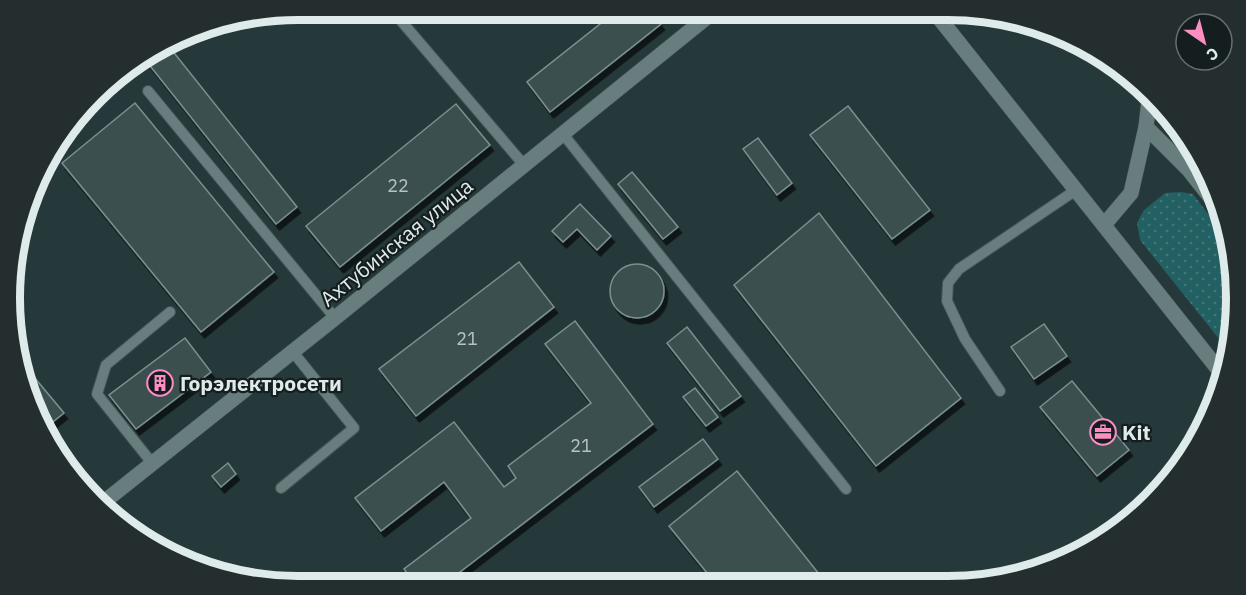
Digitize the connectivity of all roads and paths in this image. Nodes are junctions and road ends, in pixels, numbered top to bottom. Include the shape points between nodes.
1 (400, 19) edge
2 (705, 19) edge
3 (940, 19) edge
4 (148, 91) dead end
5 (1149, 105) edge
6 (1146, 127) junction
7 (563, 134) junction
8 (524, 165) junction
9 (1204, 189) edge
10 (1076, 190) junction
11 (1104, 225) junction
12 (170, 312) dead end
13 (335, 318) junction
14 (293, 352) junction
15 (1217, 368) edge
16 (1000, 391) dead end
17 (152, 463) junction
18 (281, 488) dead end
19 (846, 489) dead end
20 (107, 500) edge

1 - 8 lane
2 - 7 street, Ахтубинская улица
3 - 10 street
4 - 13 lane
5 - 6 street
6 - 9 street
6 - 11 street via 1131,193
7 - 8 street, Ахтубинская улица
7 - 19 lane
8 - 13 street, Ахтубинская улица
10 - 11 street
10 - 16 lane via 959,269 948,282 946,301 965,339
11 - 15 street
12 - 17 lane via 106,365 97,394
13 - 14 street, Ахтубинская улица
14 - 17 street, Ахтубинская улица
14 - 18 lane via 354,428
17 - 20 street, Ахтубинская улица

